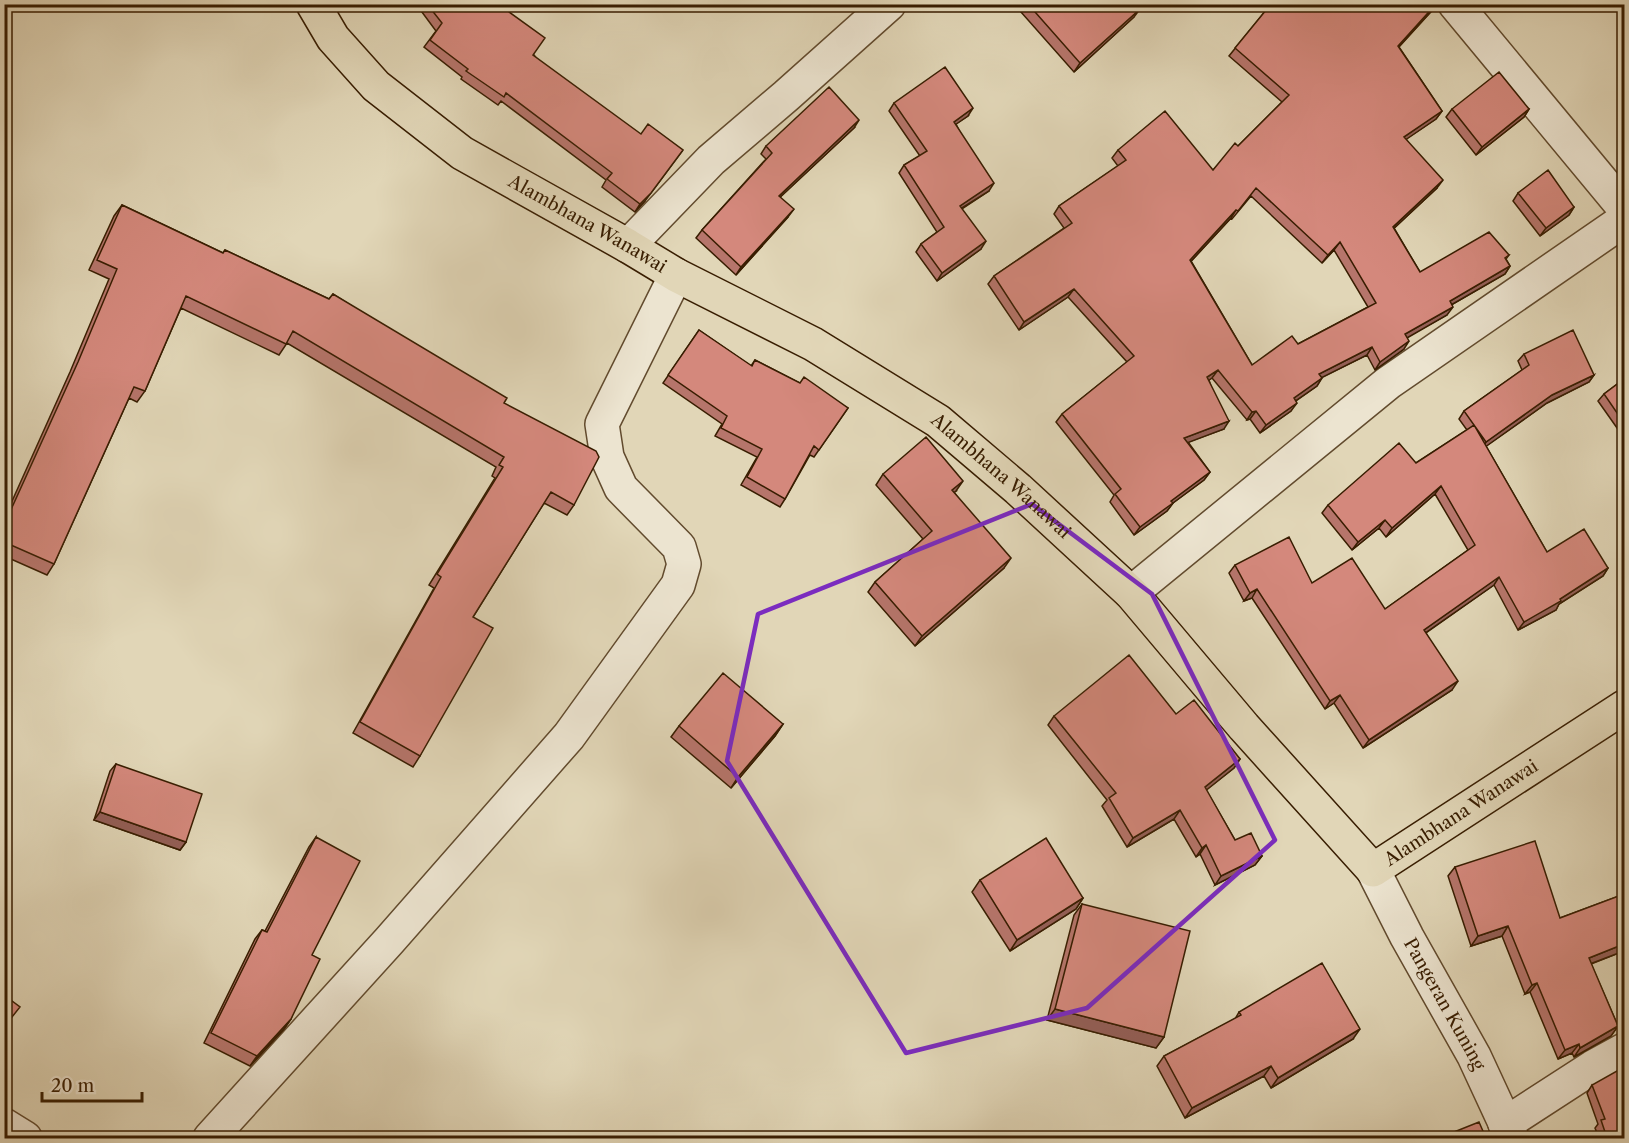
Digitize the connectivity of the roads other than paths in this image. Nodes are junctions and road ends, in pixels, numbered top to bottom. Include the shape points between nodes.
1 (313, 4) edge
2 (889, 4) edge
3 (1455, 4) edge
4 (1624, 208) edge
5 (1624, 220) edge
6 (628, 246) junction
7 (676, 275) junction
8 (1131, 592) junction
9 (1624, 707) edge
10 (1373, 870) junction
11 (1624, 1050) edge
12 (4, 1125) edge
13 (1509, 1131) edge
14 (25, 1138) edge
15 (210, 1138) edge

1 - 6 main road, Alambhana Wanawai via 333,39 376,86 462,153
2 - 6 street via 711,160
3 - 4 street
5 - 8 street via 1388,384
6 - 7 main road, Alambhana Wanawai
7 - 8 main road, Alambhana Wanawai via 813,344 938,421
7 - 15 street via 602,424 607,457 621,488 679,548 684,564 678,585 568,735
8 - 10 main road, Alambhana Wanawai via 1244,727
9 - 10 main road, Alambhana Wanawai
10 - 13 street, Pangeran Kuning via 1474,1056
11 - 13 street via 1593,1067
12 - 14 street

